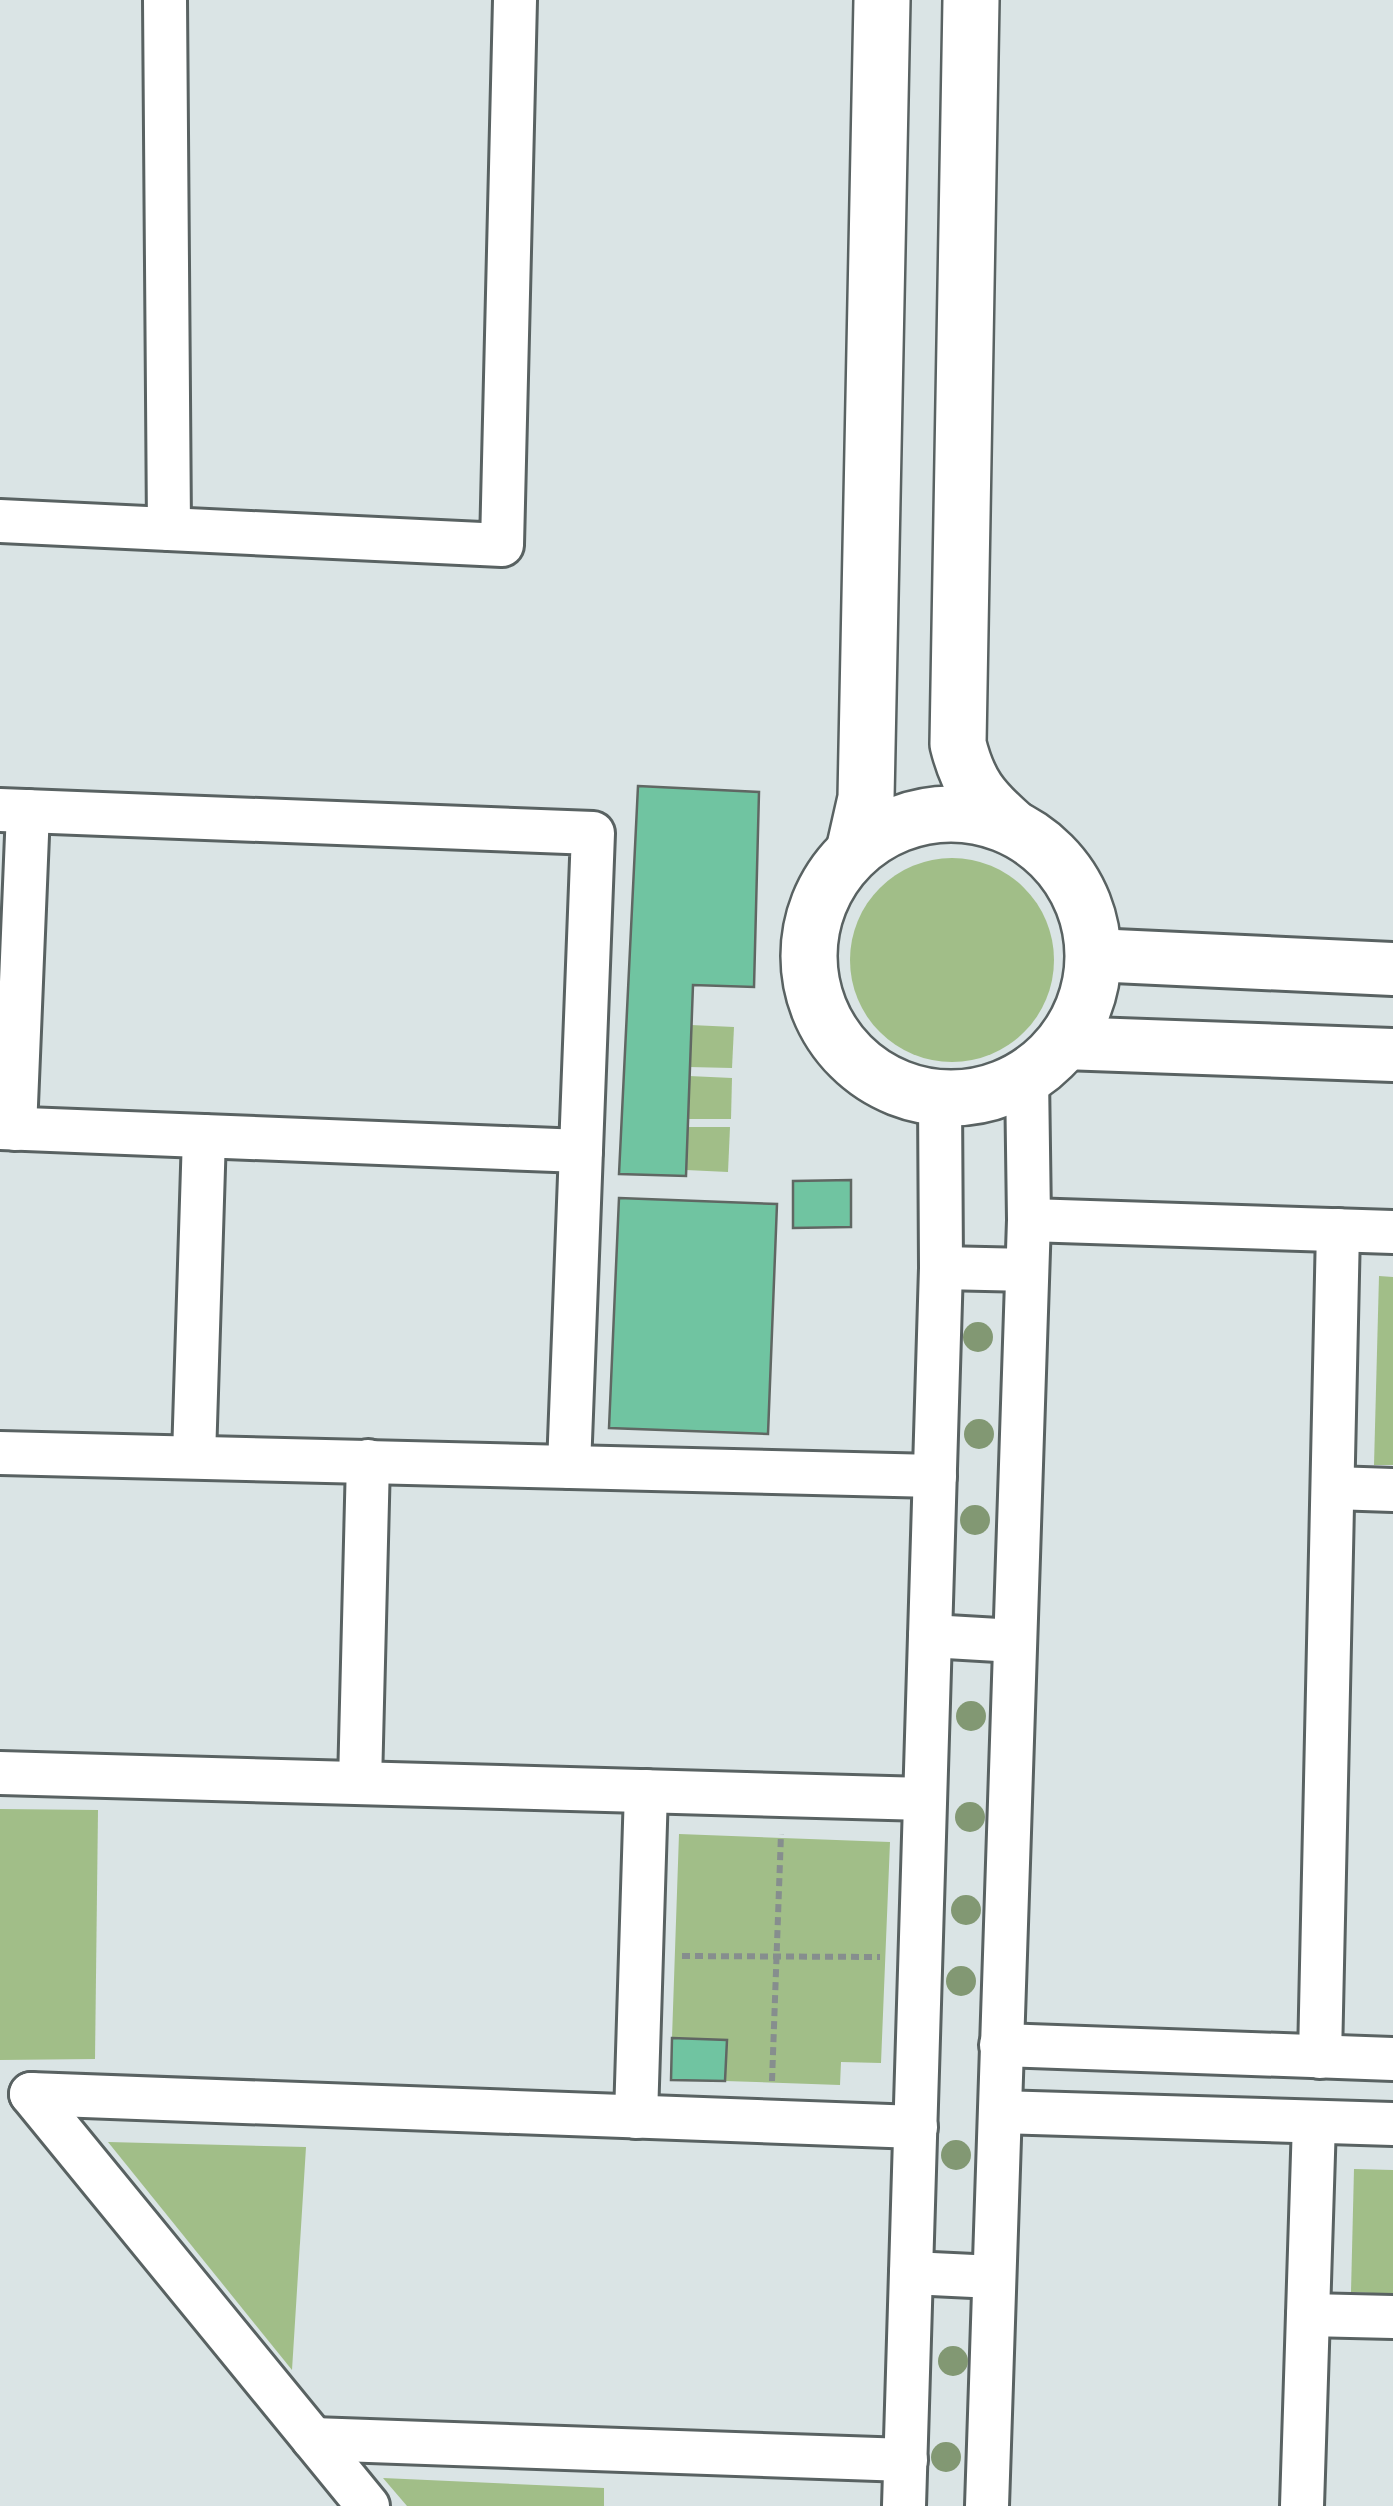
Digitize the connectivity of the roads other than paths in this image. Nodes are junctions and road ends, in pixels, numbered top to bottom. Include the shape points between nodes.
1 (165, 0) edge
2 (516, 0) edge
3 (882, 0) edge
4 (971, 0) edge
5 (0, 521) edge
6 (168, 529) junction
7 (14, 810) edge
8 (1012, 827) junction
9 (854, 851) junction
10 (1094, 955) junction
11 (1393, 970) edge
12 (1393, 1055) edge
13 (1045, 1060) junction
14 (940, 1097) junction
15 (8, 1128) edge
16 (204, 1136) junction
17 (581, 1151) junction
18 (1029, 1220) junction
19 (1338, 1230) junction
20 (1393, 1232) edge
21 (942, 1268) junction
22 (1027, 1270) junction
23 (0, 1452) edge
24 (194, 1458) junction
25 (368, 1461) junction
26 (570, 1467) junction
27 (935, 1476) junction
28 (1333, 1488) junction
29 (1393, 1490) edge
30 (930, 1636) junction
31 (1015, 1641) junction
32 (0, 1773) edge
33 (360, 1783) junction
34 (646, 1791) junction
35 (926, 1799) junction
36 (1002, 2046) junction
37 (1320, 2056) junction
38 (1393, 2059) edge
39 (1000, 2112) junction
40 (636, 2117) junction
41 (1314, 2122) junction
42 (1393, 2124) edge
43 (916, 2127) junction
44 (911, 2273) junction
45 (994, 2277) junction
46 (1308, 2314) junction
47 (1393, 2318) edge
48 (312, 2439) junction
49 (906, 2460) junction
50 (368, 2506) edge
51 (904, 2506) edge
52 (986, 2506) edge
53 (1302, 2506) edge

1 - 6 street
2 - 6 street via 502,544
3 - 9 main road via 866,798
4 - 8 main road via 958,744 966,776
5 - 6 street
7 - 15 street
7 - 17 street via 594,833
8 - 9 main road via 973,815 933,815 878,833
8 - 10 main road via 1045,848 1072,879 1088,916
9 - 14 main road via 824,890 809,937 818,1010 864,1068 907,1092
10 - 11 street
10 - 13 main road via 1080,1016
12 - 13 street
13 - 14 main road via 981,1095
13 - 18 street
14 - 21 street
15 - 16 street
16 - 17 street
16 - 24 street
17 - 26 street
18 - 19 street
18 - 22 street
19 - 20 street
19 - 28 street
21 - 22 street
21 - 27 street
22 - 31 street
23 - 24 street
24 - 25 street
25 - 26 street
25 - 33 street
26 - 27 street
27 - 30 street
28 - 29 street
28 - 37 street
30 - 31 street
30 - 35 street
31 - 36 street
32 - 33 street
33 - 34 street
34 - 35 street
34 - 40 street
35 - 43 street
36 - 37 street
36 - 39 street
37 - 38 street
39 - 41 street
39 - 45 street
40 - 43 street
40 - 48 street via 31,2094
41 - 42 street
41 - 46 street
43 - 44 street
44 - 45 street
44 - 49 street
45 - 52 street
46 - 47 street
46 - 53 street
48 - 49 street
48 - 50 street
49 - 51 street

